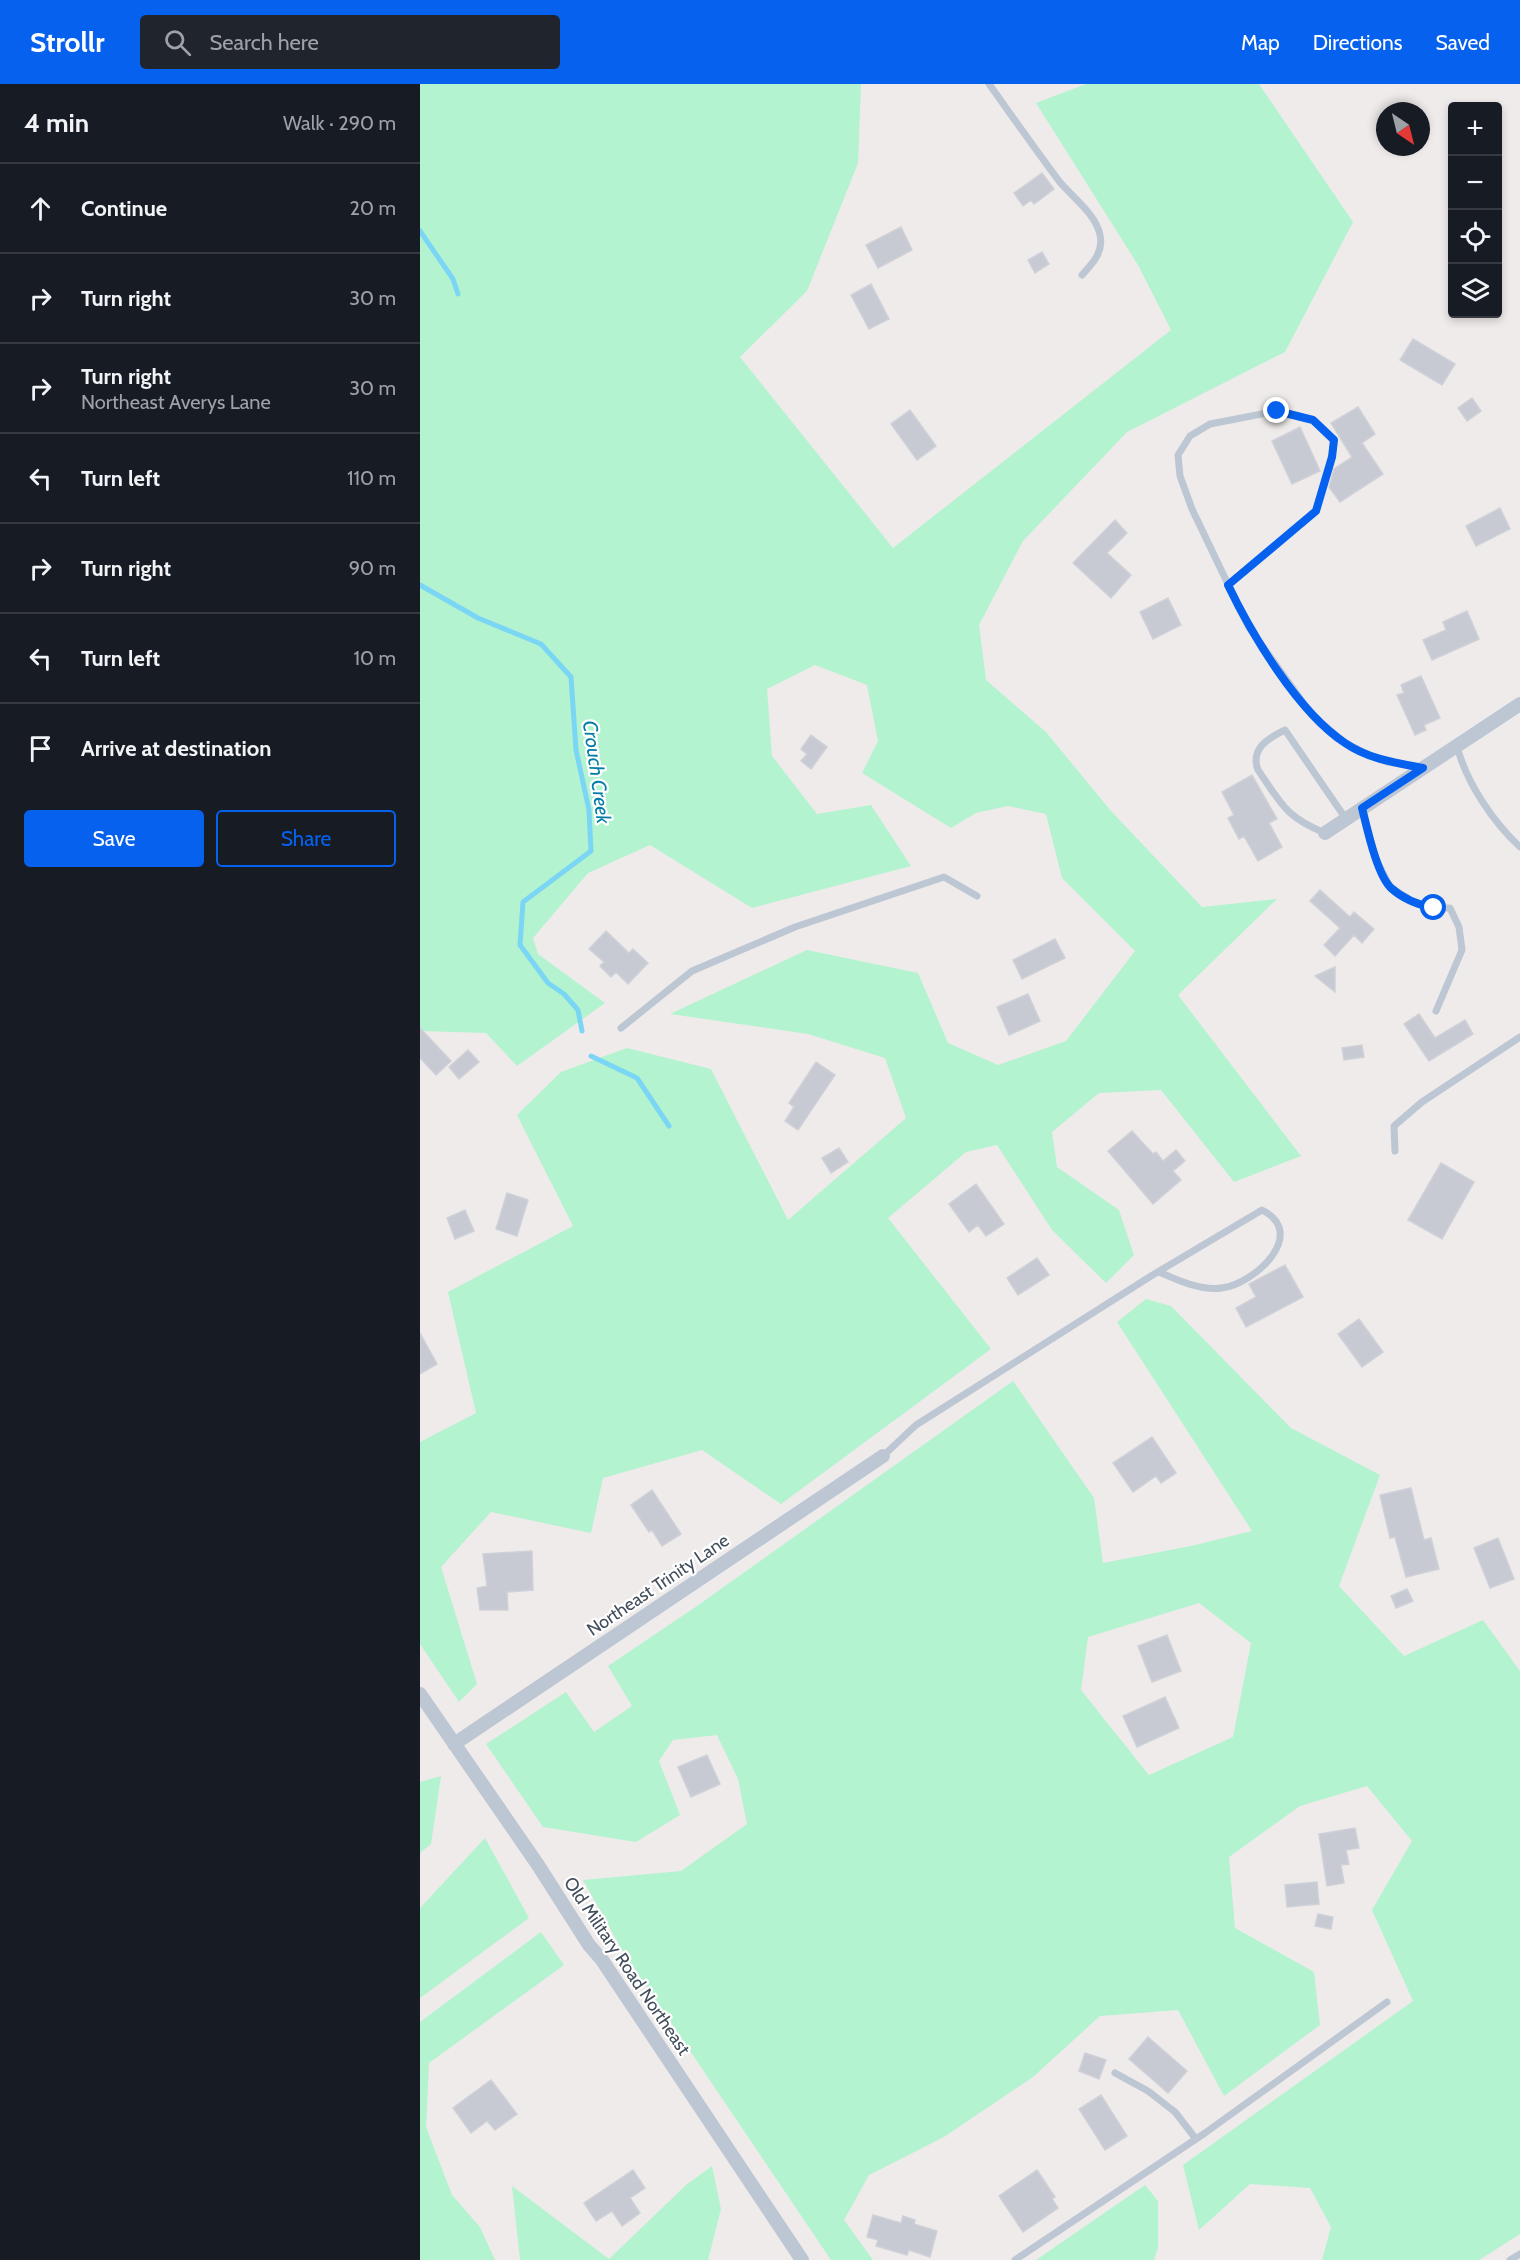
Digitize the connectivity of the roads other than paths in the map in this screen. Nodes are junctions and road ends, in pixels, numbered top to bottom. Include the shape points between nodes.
1 (989, 84) edge
2 (1082, 275) dead end
3 (1228, 585) junction
4 (1520, 704) edge
5 (1457, 746) junction
6 (1423, 768) junction
7 (1362, 808) junction
8 (1346, 819) junction
9 (1325, 833) joint
10 (1520, 847) edge
11 (977, 896) dead end
12 (1436, 1011) dead end
13 (621, 1028) dead end
14 (1520, 1037) edge
15 (1395, 1152) dead end
16 (1159, 1272) junction
17 (883, 1456) joint
18 (420, 1694) edge
19 (454, 1744) junction
20 (1387, 2002) dead end
21 (1115, 2073) dead end
22 (1196, 2139) junction
23 (1520, 2254) edge
24 (802, 2260) edge
25 (1014, 2260) edge
26 (1510, 2260) edge

1 - 2 lane via 1100,232 1096,260
3 - 3 lane via 1316,511 1334,440 1313,420 1277,411 1210,424 1190,436 1178,454 1180,476
3 - 6 lane via 1248,626 1312,715 1345,743 1365,753
4 - 5 street
5 - 6 street
5 - 10 lane via 1462,766 1482,801
6 - 7 street
7 - 8 street
7 - 12 lane via 1375,857 1390,887 1417,904 1450,908 1459,927 1462,950
8 - 9 street
8 - 9 lane via 1285,730 1269,738 1256,755 1258,770 1287,812
11 - 13 lane via 944,877 795,927 692,971
14 - 15 lane via 1422,1102 1394,1126
16 - 16 lane via 1209,1288 1234,1286 1265,1266 1274,1254 1279,1241 1276,1222 1262,1210
16 - 17 lane via 916,1425
17 - 19 street, Northeast Trinity Lane
18 - 19 street, Old Military Road Northeast
19 - 24 street, Old Military Road Northeast
20 - 22 lane
21 - 22 lane via 1175,2112
22 - 25 lane
23 - 26 lane

